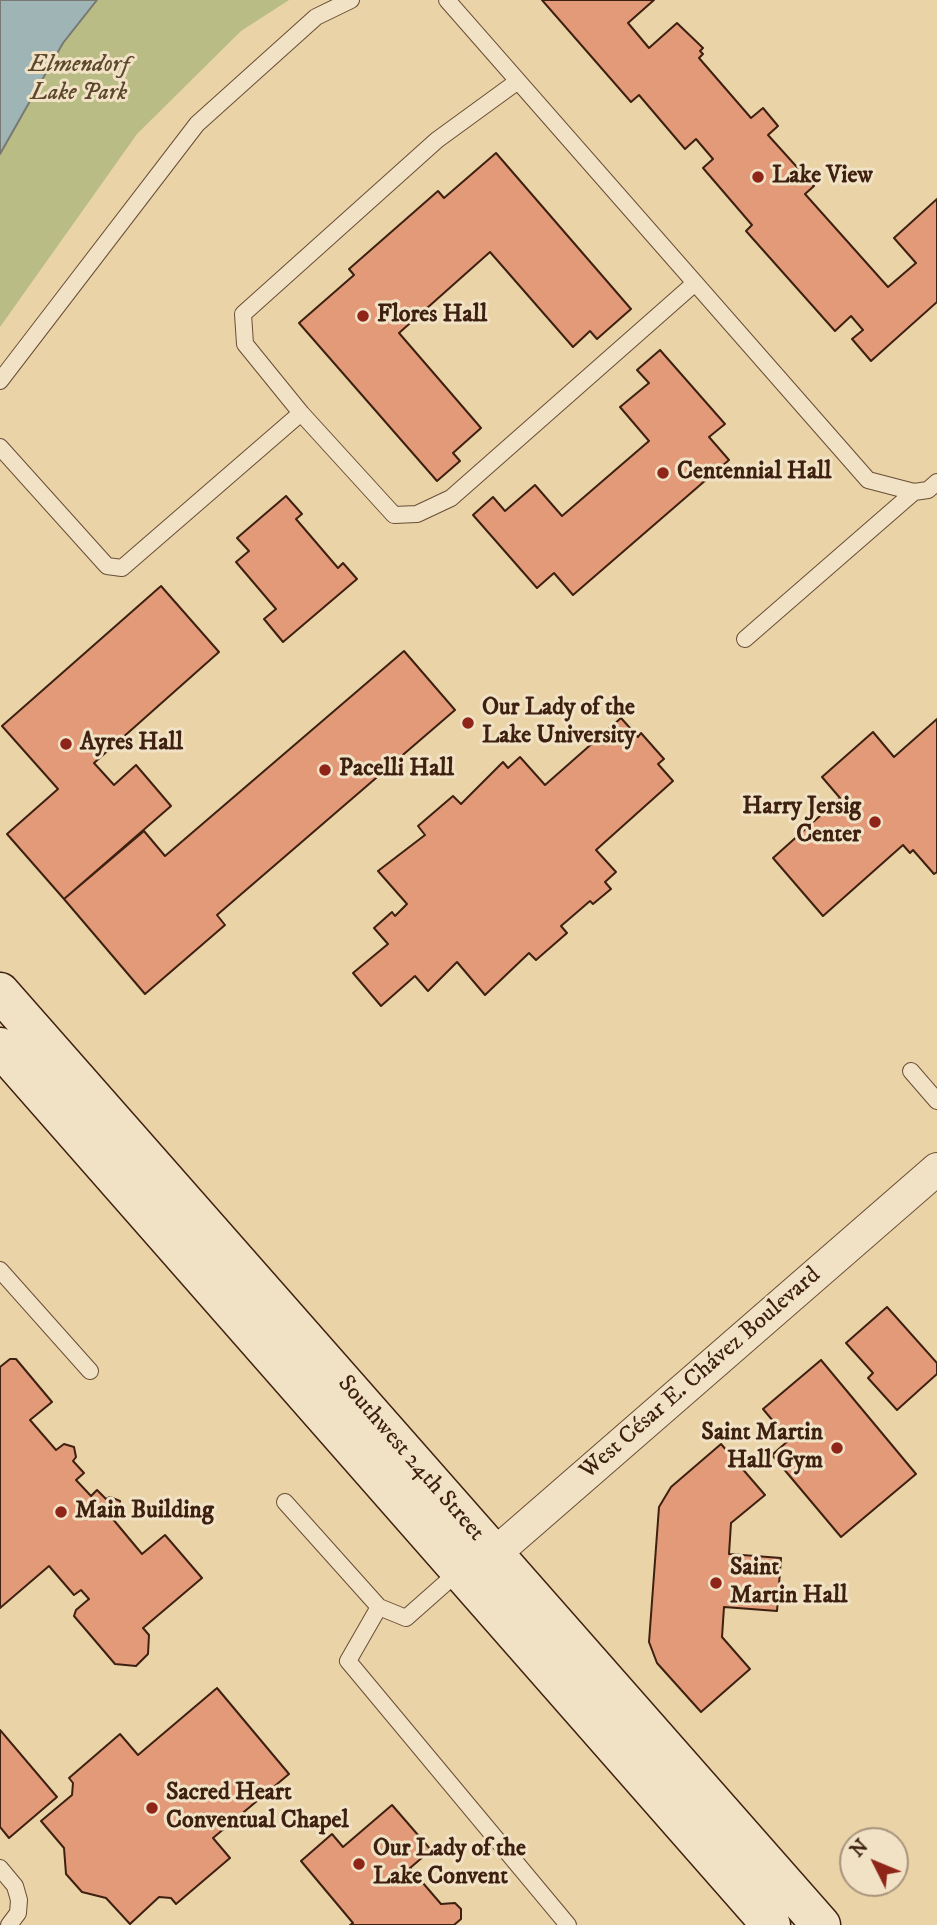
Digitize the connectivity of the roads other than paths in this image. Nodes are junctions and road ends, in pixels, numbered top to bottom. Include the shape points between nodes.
1 (351, 0) edge
2 (447, 0) edge
3 (518, 81) junction
4 (695, 283) junction
5 (0, 381) edge
6 (301, 413) junction
7 (0, 447) edge
8 (937, 482) edge
9 (914, 492) junction
10 (745, 639) dead end
11 (0, 992) edge
12 (0, 1047) edge
13 (911, 1071) dead end
14 (937, 1101) edge
15 (937, 1169) edge
16 (0, 1270) edge
17 (90, 1371) dead end
18 (285, 1502) dead end
19 (494, 1554) junction
20 (462, 1576) junction
21 (379, 1607) junction
22 (0, 1868) edge
23 (9, 1925) edge
24 (568, 1925) edge
25 (771, 1925) edge
26 (821, 1925) edge

1 - 5 lane via 316,17 197,124
2 - 3 lane
3 - 4 lane
3 - 6 lane via 437,140 243,314 245,344
4 - 6 lane via 451,498 417,514 394,515
4 - 9 lane via 868,480
6 - 7 lane via 122,568 107,566
8 - 9 lane via 928,490
9 - 10 lane
11 - 19 main road, Southwest 24th Street
12 - 20 main road, Southwest 24th Street
13 - 14 lane
15 - 19 street, West César E. Chávez Boulevard
16 - 17 lane
18 - 21 lane
19 - 20 street, West César E. Chávez Boulevard
19 - 26 main road, Southwest 24th Street
20 - 21 lane via 406,1618
20 - 25 main road, Southwest 24th Street
21 - 24 lane via 348,1661
22 - 23 lane via 15,1886 19,1900 18,1913

